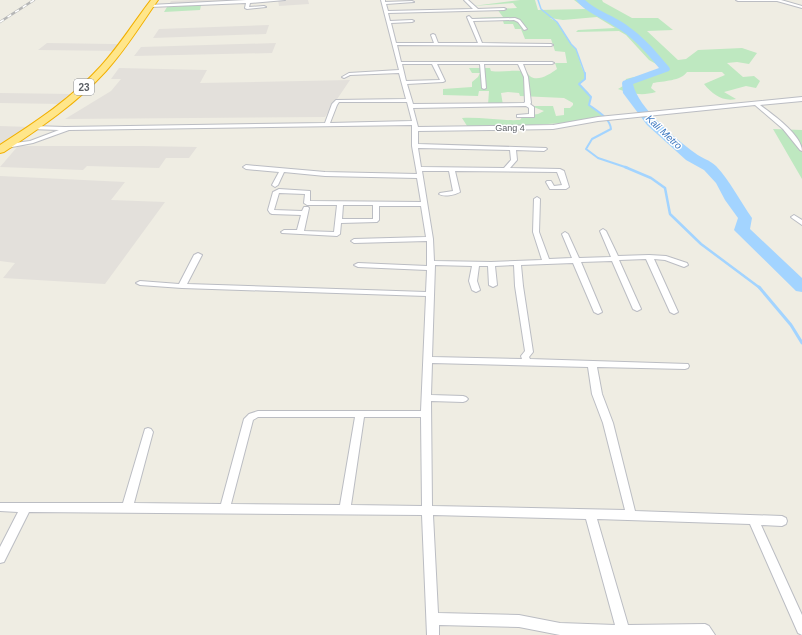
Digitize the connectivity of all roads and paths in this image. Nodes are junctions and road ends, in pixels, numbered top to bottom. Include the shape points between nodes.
1 (283, 0) edge
2 (466, 0) edge
3 (738, 0) edge
4 (777, 0) edge
5 (248, 1) edge
6 (384, 2) edge
7 (412, 2) dead end
8 (152, 3) edge
9 (264, 7) dead end
10 (802, 7) edge
11 (465, 9) junction
12 (476, 9) junction
13 (504, 9) dead end
14 (386, 12) junction
15 (471, 20) junction
16 (412, 21) dead end
17 (389, 22) junction
18 (525, 29) dead end
19 (433, 35) dead end
20 (394, 44) junction
21 (436, 44) junction
22 (480, 44) junction
23 (551, 46) dead end
24 (399, 63) junction
25 (434, 63) junction
26 (482, 63) junction
27 (520, 63) junction
28 (552, 63) dead end
29 (402, 71) junction
30 (344, 77) dead end
31 (405, 83) junction
32 (484, 88) dead end
33 (802, 99) edge
34 (410, 103) junction
35 (755, 103) junction
36 (528, 104) junction
37 (519, 116) dead end
38 (328, 124) junction
39 (415, 126) junction
40 (32, 128) junction
41 (68, 128) junction
42 (415, 146) junction
43 (3, 148) edge
44 (513, 148) junction
45 (544, 149) dead end
46 (802, 149) edge
47 (246, 167) dead end
48 (451, 169) junction
49 (506, 169) junction
50 (282, 171) junction
51 (420, 172) junction
52 (549, 182) dead end
53 (275, 185) dead end
54 (442, 194) dead end
55 (537, 199) dead end
56 (307, 203) junction
57 (340, 204) junction
58 (376, 204) junction
59 (425, 204) junction
60 (304, 213) junction
61 (794, 217) dead end
62 (339, 220) junction
63 (802, 223) edge
64 (603, 230) dead end
65 (284, 232) dead end
66 (300, 233) junction
67 (565, 234) dead end
68 (430, 239) junction
69 (354, 241) dead end
70 (198, 254) dead end
71 (649, 257) junction
72 (614, 258) junction
73 (577, 261) junction
74 (546, 262) junction
75 (517, 263) junction
76 (476, 264) junction
77 (491, 264) junction
78 (358, 265) dead end
79 (684, 265) dead end
80 (431, 266) junction
81 (140, 283) dead end
82 (493, 284) dead end
83 (182, 286) junction
84 (476, 290) dead end
85 (430, 294) junction
86 (637, 309) dead end
87 (598, 312) dead end
88 (674, 312) dead end
89 (427, 360) junction
90 (527, 362) junction
91 (592, 364) junction
92 (685, 366) dead end
93 (426, 398) junction
94 (463, 399) dead end
95 (360, 414) junction
96 (426, 414) junction
97 (148, 432) dead end
98 (0, 508) edge
99 (25, 508) junction
100 (127, 508) junction
101 (225, 508) junction
102 (345, 509) junction
103 (427, 510) junction
104 (590, 514) junction
105 (631, 515) junction
106 (753, 520) junction
107 (782, 520) dead end
108 (0, 558) edge
109 (432, 619) junction
110 (802, 629) edge
111 (623, 631) junction
112 (645, 633) edge
113 (433, 635) edge
114 (708, 635) edge

1 - 5 street
2 - 12 street
3 - 4 street
4 - 10 street
5 - 8 street
5 - 9 street via 247,8
6 - 7 street
6 - 14 street
8 - 40 highway, 23 via 112,59 98,74
11 - 12 street
11 - 14 street
11 - 15 street
12 - 13 street
14 - 17 street
15 - 18 street via 517,20
15 - 22 street
16 - 17 street
17 - 20 street
19 - 21 street
20 - 21 street
20 - 24 street
21 - 22 street
22 - 23 street
24 - 25 street
24 - 29 street
25 - 26 street
25 - 31 street via 442,81
26 - 27 street
26 - 32 street
27 - 28 street
27 - 36 street via 526,78
29 - 30 street via 349,74
29 - 31 street
31 - 34 street
33 - 35 street, Gang 4
34 - 36 street via 515,106
34 - 38 street via 338,101
34 - 39 street
35 - 39 street, Gang 4 via 603,118 553,127
35 - 46 street via 785,128
36 - 37 street via 531,106 532,116
38 - 39 street, Gang 4
38 - 41 street, Gang 4
39 - 42 street
40 - 41 street, Gang 4
40 - 43 highway, 23
41 - 43 street via 31,142
42 - 44 street
42 - 51 street
44 - 45 street
44 - 49 street via 514,160
47 - 50 street
48 - 49 street
48 - 51 street
48 - 54 street via 457,192
49 - 52 street via 560,171 566,187 552,188
50 - 51 street via 354,175
50 - 53 street
51 - 59 street
55 - 74 street via 536,232
56 - 57 street
56 - 60 street
56 - 60 street via 308,192 280,191 276,192 271,210 275,213
57 - 58 street
57 - 62 street
58 - 59 street
58 - 62 street via 374,221
59 - 68 street
60 - 66 street
61 - 63 street
62 - 66 street via 336,234
64 - 72 street
65 - 66 street
67 - 73 street
68 - 69 street
68 - 80 street
70 - 83 street
71 - 72 street
71 - 79 street via 666,258
71 - 88 street
72 - 73 street
72 - 86 street
73 - 74 street
73 - 87 street
74 - 75 street
75 - 77 street
75 - 90 street via 529,352 525,356
76 - 77 street
76 - 80 street
76 - 84 street
77 - 82 street
78 - 80 street
80 - 85 street
81 - 83 street
83 - 85 street
85 - 89 street
89 - 90 street
89 - 93 street
90 - 91 street
91 - 92 street
91 - 105 street via 597,394 608,423
93 - 94 street
93 - 96 street
95 - 96 street
95 - 101 street via 252,416 249,419
95 - 102 street
96 - 103 street
97 - 100 street
98 - 99 street
99 - 100 street
99 - 108 street
100 - 101 street
101 - 102 street
102 - 103 street
103 - 104 street
103 - 109 street
104 - 105 street
104 - 111 street
105 - 106 street
106 - 107 street
106 - 110 street
109 - 111 street via 519,621 560,629
109 - 113 street
111 - 112 street
112 - 114 street via 705,630

